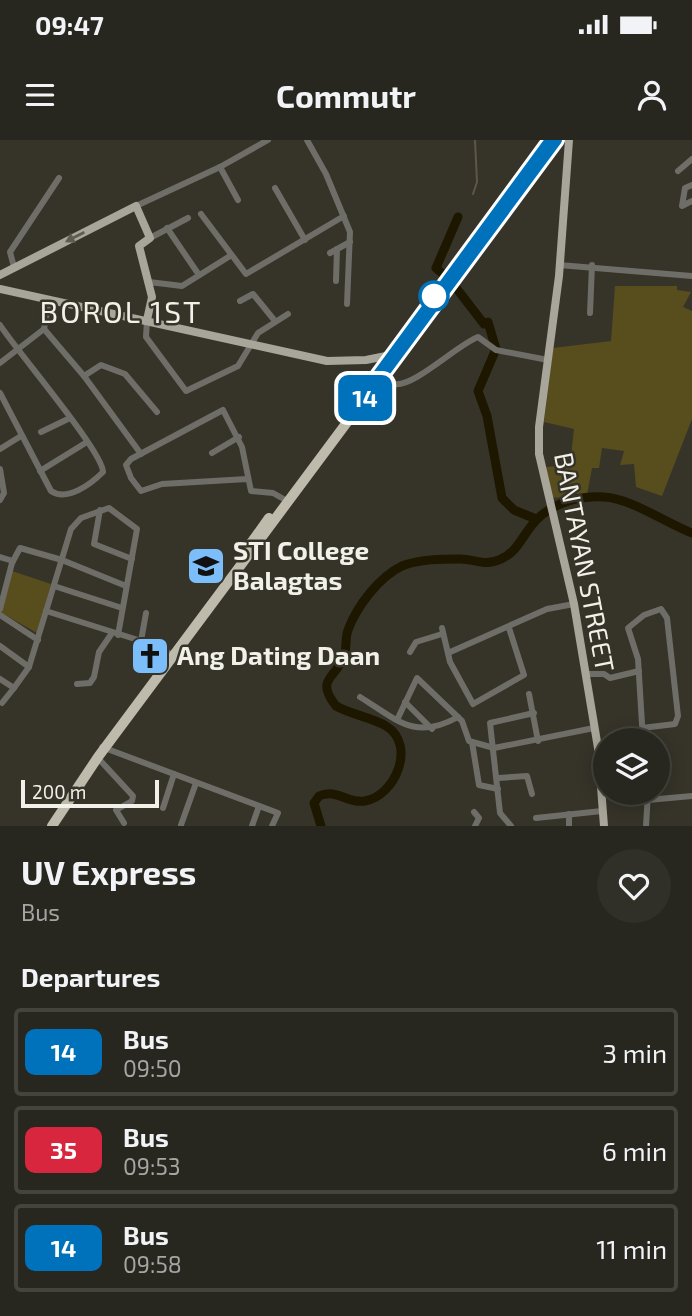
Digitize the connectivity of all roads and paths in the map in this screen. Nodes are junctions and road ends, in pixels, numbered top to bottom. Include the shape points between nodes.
1 (268, 140) edge
2 (307, 140) edge
3 (554, 140) edge
4 (569, 142) edge
5 (692, 159) edge
6 (220, 167) junction
7 (678, 171) dead end
8 (59, 178) dead end
9 (692, 185) edge
10 (275, 188) dead end
11 (238, 200) dead end
12 (692, 201) edge
13 (136, 206) junction
14 (201, 214) dead end
15 (344, 216) junction
16 (188, 218) dead end
17 (167, 228) junction
18 (150, 238) junction
19 (305, 240) junction
20 (350, 242) junction
21 (337, 249) junction
22 (330, 253) dead end
23 (230, 256) junction
24 (559, 265) junction
25 (592, 265) junction
26 (14, 267) junction
27 (0, 275) edge
28 (200, 275) junction
29 (692, 276) edge
30 (336, 281) dead end
31 (149, 282) junction
32 (0, 289) edge
33 (49, 301) junction
34 (240, 301) dead end
35 (347, 304) dead end
36 (590, 313) dead end
37 (288, 314) dead end
38 (147, 320) junction
39 (275, 321) junction
40 (0, 325) edge
41 (44, 329) junction
42 (249, 343) junction
43 (17, 351) junction
44 (394, 354) junction
45 (548, 360) junction
46 (0, 363) edge
47 (379, 375) junction
48 (84, 376) junction
49 (0, 393) edge
50 (157, 412) dead end
51 (70, 418) junction
52 (41, 432) dead end
53 (21, 436) junction
54 (239, 437) junction
55 (87, 442) junction
56 (0, 449) edge
57 (212, 453) dead end
58 (141, 454) junction
59 (0, 469) edge
60 (40, 471) junction
61 (247, 479) junction
62 (0, 500) edge
63 (286, 500) junction
64 (100, 510) junction
65 (0, 557) edge
66 (132, 559) junction
67 (62, 560) junction
68 (13, 561) junction
69 (3, 581) edge
70 (54, 586) junction
71 (126, 586) junction
72 (574, 604) junction
73 (122, 608) junction
74 (0, 609) edge
75 (46, 611) junction
76 (146, 613) dead end
77 (0, 614) edge
78 (509, 628) junction
79 (115, 634) junction
80 (38, 640) junction
81 (141, 641) junction
82 (0, 646) edge
83 (410, 652) dead end
84 (449, 653) junction
85 (172, 654) junction
86 (29, 667) junction
87 (639, 671) junction
88 (586, 674) junction
89 (1, 682) edge
90 (77, 684) dead end
91 (14, 688) junction
92 (529, 694) dead end
93 (360, 697) dead end
94 (405, 702) junction
95 (2, 703) dead end
96 (534, 713) junction
97 (458, 717) junction
98 (397, 720) junction
99 (593, 728) edge
100 (594, 728) edge
101 (642, 728) joint
102 (432, 729) junction
103 (538, 741) junction
104 (472, 742) junction
105 (494, 748) junction
106 (100, 751) junction
107 (174, 774) junction
108 (498, 778) junction
109 (196, 783) junction
110 (498, 789) junction
111 (532, 794) dead end
112 (670, 796) edge
113 (692, 796) edge
114 (603, 805) edge
115 (647, 805) edge
116 (259, 806) junction
117 (163, 808) dead end
118 (603, 811) junction
119 (474, 812) dead end
120 (569, 814) junction
121 (554, 816) junction
122 (536, 818) dead end
123 (124, 823) dead end
124 (181, 825) edge
125 (45, 826) edge
126 (52, 826) edge
127 (252, 826) edge
128 (272, 826) edge
129 (475, 826) edge
130 (511, 826) edge
131 (554, 826) edge
132 (569, 826) edge
133 (604, 826) edge
134 (646, 826) edge

1 - 6 street
2 - 15 street
3 - 4 highway
3 - 44 highway
4 - 24 main road, BANTAYAN STREET
5 - 7 street
6 - 11 street
6 - 13 street
8 - 26 street via 10,253
9 - 12 street via 685,188 682,206
10 - 19 street
13 - 18 main road
13 -> 26 main road
14 - 23 street
15 - 19 street
15 - 20 street
16 - 17 street
17 - 18 street
17 - 28 street
18 - 31 main road via 139,246
19 - 23 street via 248,274
20 - 21 street
20 - 35 street
21 - 22 street
21 - 30 street
23 - 28 street
24 - 25 street
24 - 45 main road, BANTAYAN STREET
25 - 29 street
25 - 36 street
26 - 27 main road
28 - 31 street via 178,287
31 - 38 main road via 152,304
32 - 33 main road
33 - 38 main road
33 - 41 street
34 - 39 street via 253,294
37 - 39 street
38 - 42 main road
38 - 42 street via 144,335 186,391 238,366
39 - 42 street
40 - 43 street
41 - 43 street
41 - 48 street
42 - 44 main road via 327,361
43 - 46 street
43 - 51 street
44 - 47 highway
45 - 47 street via 493,349 478,337 400,384
45 - 72 main road, BANTAYAN STREET via 539,454
47 - 63 highway
48 - 50 street via 101,365 120,371
48 - 58 street
49 - 53 street
51 - 52 street
51 - 55 street
53 - 56 street
53 - 60 street
54 - 57 street
54 - 58 street via 226,411 219,410
54 - 61 street
55 - 60 street
55 - 60 street via 104,468 82,488 55,495
58 - 61 street via 126,466 141,491 162,484
59 - 62 street via 4,493
61 - 63 street via 251,491
63 - 85 highway
64 - 66 street via 111,508 136,527
64 - 66 street via 96,547
64 - 67 street via 75,523
65 - 68 street
66 - 71 street
67 - 68 street via 20,548
67 - 70 street
67 - 71 street
68 - 69 street
69 - 74 street
70 - 73 street
70 - 75 street
71 - 73 street
72 - 78 street via 547,609
72 - 88 main road, BANTAYAN STREET
73 - 79 street
75 - 79 street
75 - 80 street
76 - 81 street
77 - 80 street
78 - 84 street
78 - 84 street via 524,675 476,703 468,698
79 - 81 street
79 - 90 street via 99,652 92,681
80 - 86 street
81 - 85 street
82 - 86 street
83 - 84 street via 416,642 442,631
85 - 106 highway
86 - 91 street
87 - 88 street via 610,678
87 - 101 street
87 - 101 street via 628,628 644,615 663,610 677,721
88 - 100 main road, BANTAYAN STREET
89 - 91 street
91 - 95 street
92 - 96 street
93 - 98 street
94 - 97 street via 417,678
94 - 98 street
94 - 102 street
96 - 103 street
96 - 105 street via 490,723
97 - 102 street
97 - 104 street
98 - 102 street via 412,728
99 - 103 street
103 - 105 street
104 - 105 street
104 - 110 street via 480,785
105 - 108 street
106 - 107 street
106 - 123 street via 133,796 116,810
106 - 125 highway
106 - 126 highway
107 - 109 street
107 - 117 street
108 - 110 street
108 - 111 street via 527,776
109 - 116 street
109 - 124 street
110 - 130 street via 502,818
112 - 113 street
114 - 118 main road, BANTAYAN STREET
115 - 134 street
116 - 127 street
116 - 128 street via 278,813
118 - 120 street
118 - 133 main road, BANTAYAN STREET
119 - 129 street via 479,818
120 - 121 street
120 - 132 street
121 - 122 street
121 - 131 street

